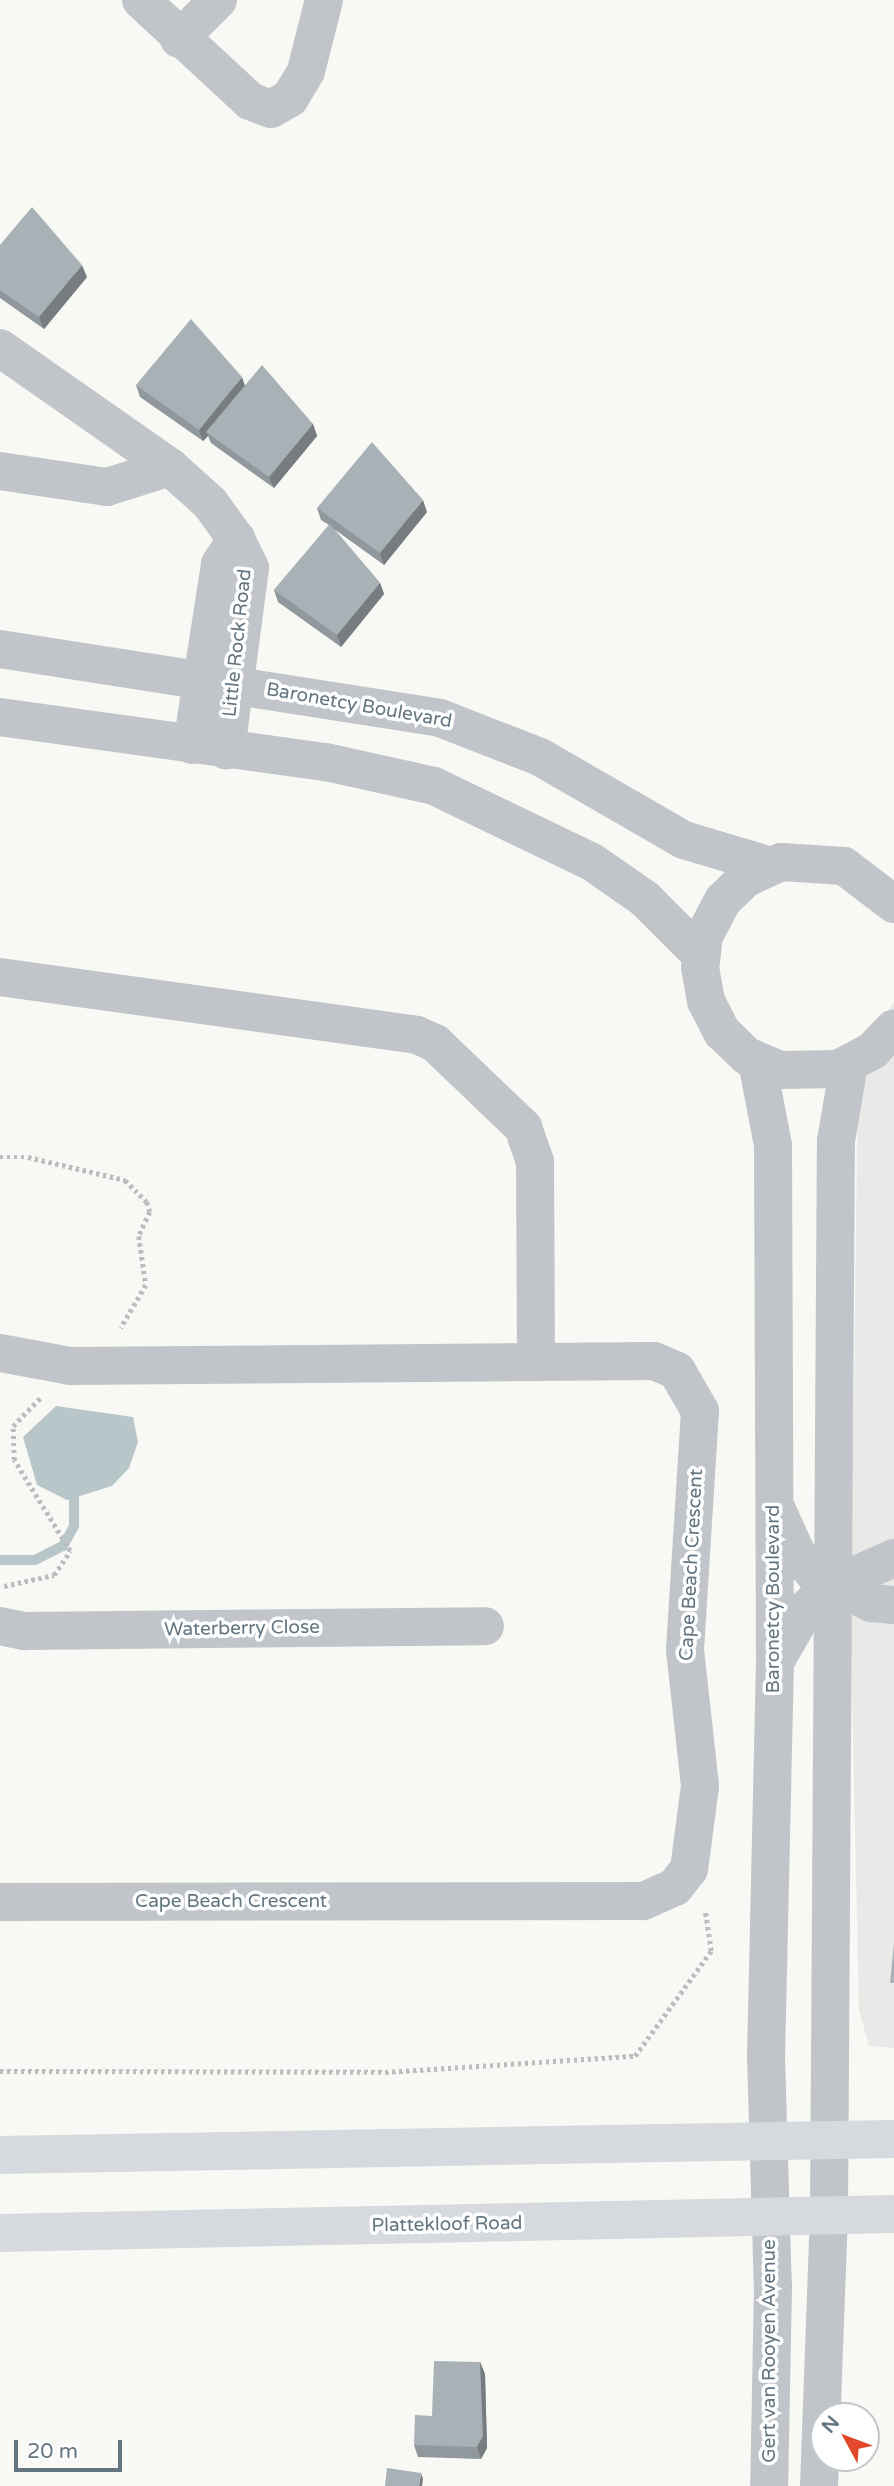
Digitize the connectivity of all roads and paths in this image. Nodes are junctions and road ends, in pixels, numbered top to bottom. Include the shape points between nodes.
1 (141, 0) edge
2 (218, 0) edge
3 (324, 0) edge
4 (179, 38) junction
5 (0, 348) edge
6 (170, 467) junction
7 (0, 471) edge
8 (0, 649) edge
9 (218, 681) junction
10 (0, 717) edge
11 (209, 747) junction
12 (771, 866) junction
13 (887, 889) edge
14 (701, 955) junction
15 (0, 977) edge
16 (894, 1028) edge
17 (757, 1062) junction
18 (849, 1064) junction
19 (0, 1353) edge
20 (536, 1359) junction
21 (774, 1501) junction
22 (835, 1503) junction
23 (894, 1557) edge
24 (831, 1586) junction
25 (883, 1604) edge
26 (0, 1626) edge
27 (485, 1626) dead end
28 (830, 1652) junction
29 (775, 1662) junction
30 (675, 1888) junction
31 (0, 1902) edge
32 (0, 2071) edge
33 (767, 2138) junction
34 (829, 2138) junction
35 (894, 2138) edge
36 (0, 2155) edge
37 (829, 2213) junction
38 (894, 2214) edge
39 (769, 2216) junction
40 (0, 2233) edge
41 (769, 2486) edge
42 (819, 2486) edge

1 - 4 street
2 - 4 street
3 - 4 street via 306,71 289,98 271,109 250,101
5 - 6 street, Little Rock Road
6 - 7 street via 107,486
6 - 9 street, Little Rock Road via 210,503 236,539 220,564
8 - 9 street, Baronetcy Boulevard
9 - 11 street, Little Rock Road
9 - 12 street, Baronetcy Boulevard via 459,724 540,757 684,841
10 - 11 street
11 - 14 street via 409,778 491,808 622,881
12 - 13 street via 823,860
12 - 14 street via 723,900
14 - 17 street via 710,1012 729,1041
15 - 20 street via 417,1035 435,1044 523,1127 536,1161
16 - 18 street
17 - 18 street via 803,1074
17 - 21 street, Baronetcy Boulevard via 774,1145
18 - 22 street via 836,1141
19 - 20 street, Cape Beach Crescent via 70,1366
20 - 30 street, Cape Beach Crescent via 666,1363 677,1371 700,1411 685,1650 700,1786 689,1869
21 - 24 street via 797,1553
21 - 29 street, Baronetcy Boulevard
22 - 23 street via 852,1545
22 - 24 street
23 - 24 street
24 - 25 street
24 - 28 street
24 - 29 street via 805,1610
25 - 28 street via 854,1613
26 - 27 street, Waterberry Close via 24,1631
28 - 34 street
29 - 33 street, Baronetcy Boulevard
30 - 31 street, Cape Beach Crescent via 643,1901
30 - 32 path via 702,1894 711,1951 635,2056 385,2072
33 - 34 main road
33 - 36 main road
33 - 39 street, Baronetcy Boulevard
34 - 35 main road
34 - 37 street
37 - 38 main road, Plattekloof Road
37 - 39 main road, Plattekloof Road
37 - 42 street
39 - 40 main road, Plattekloof Road
39 - 41 street, Gert van Rooyen Avenue

